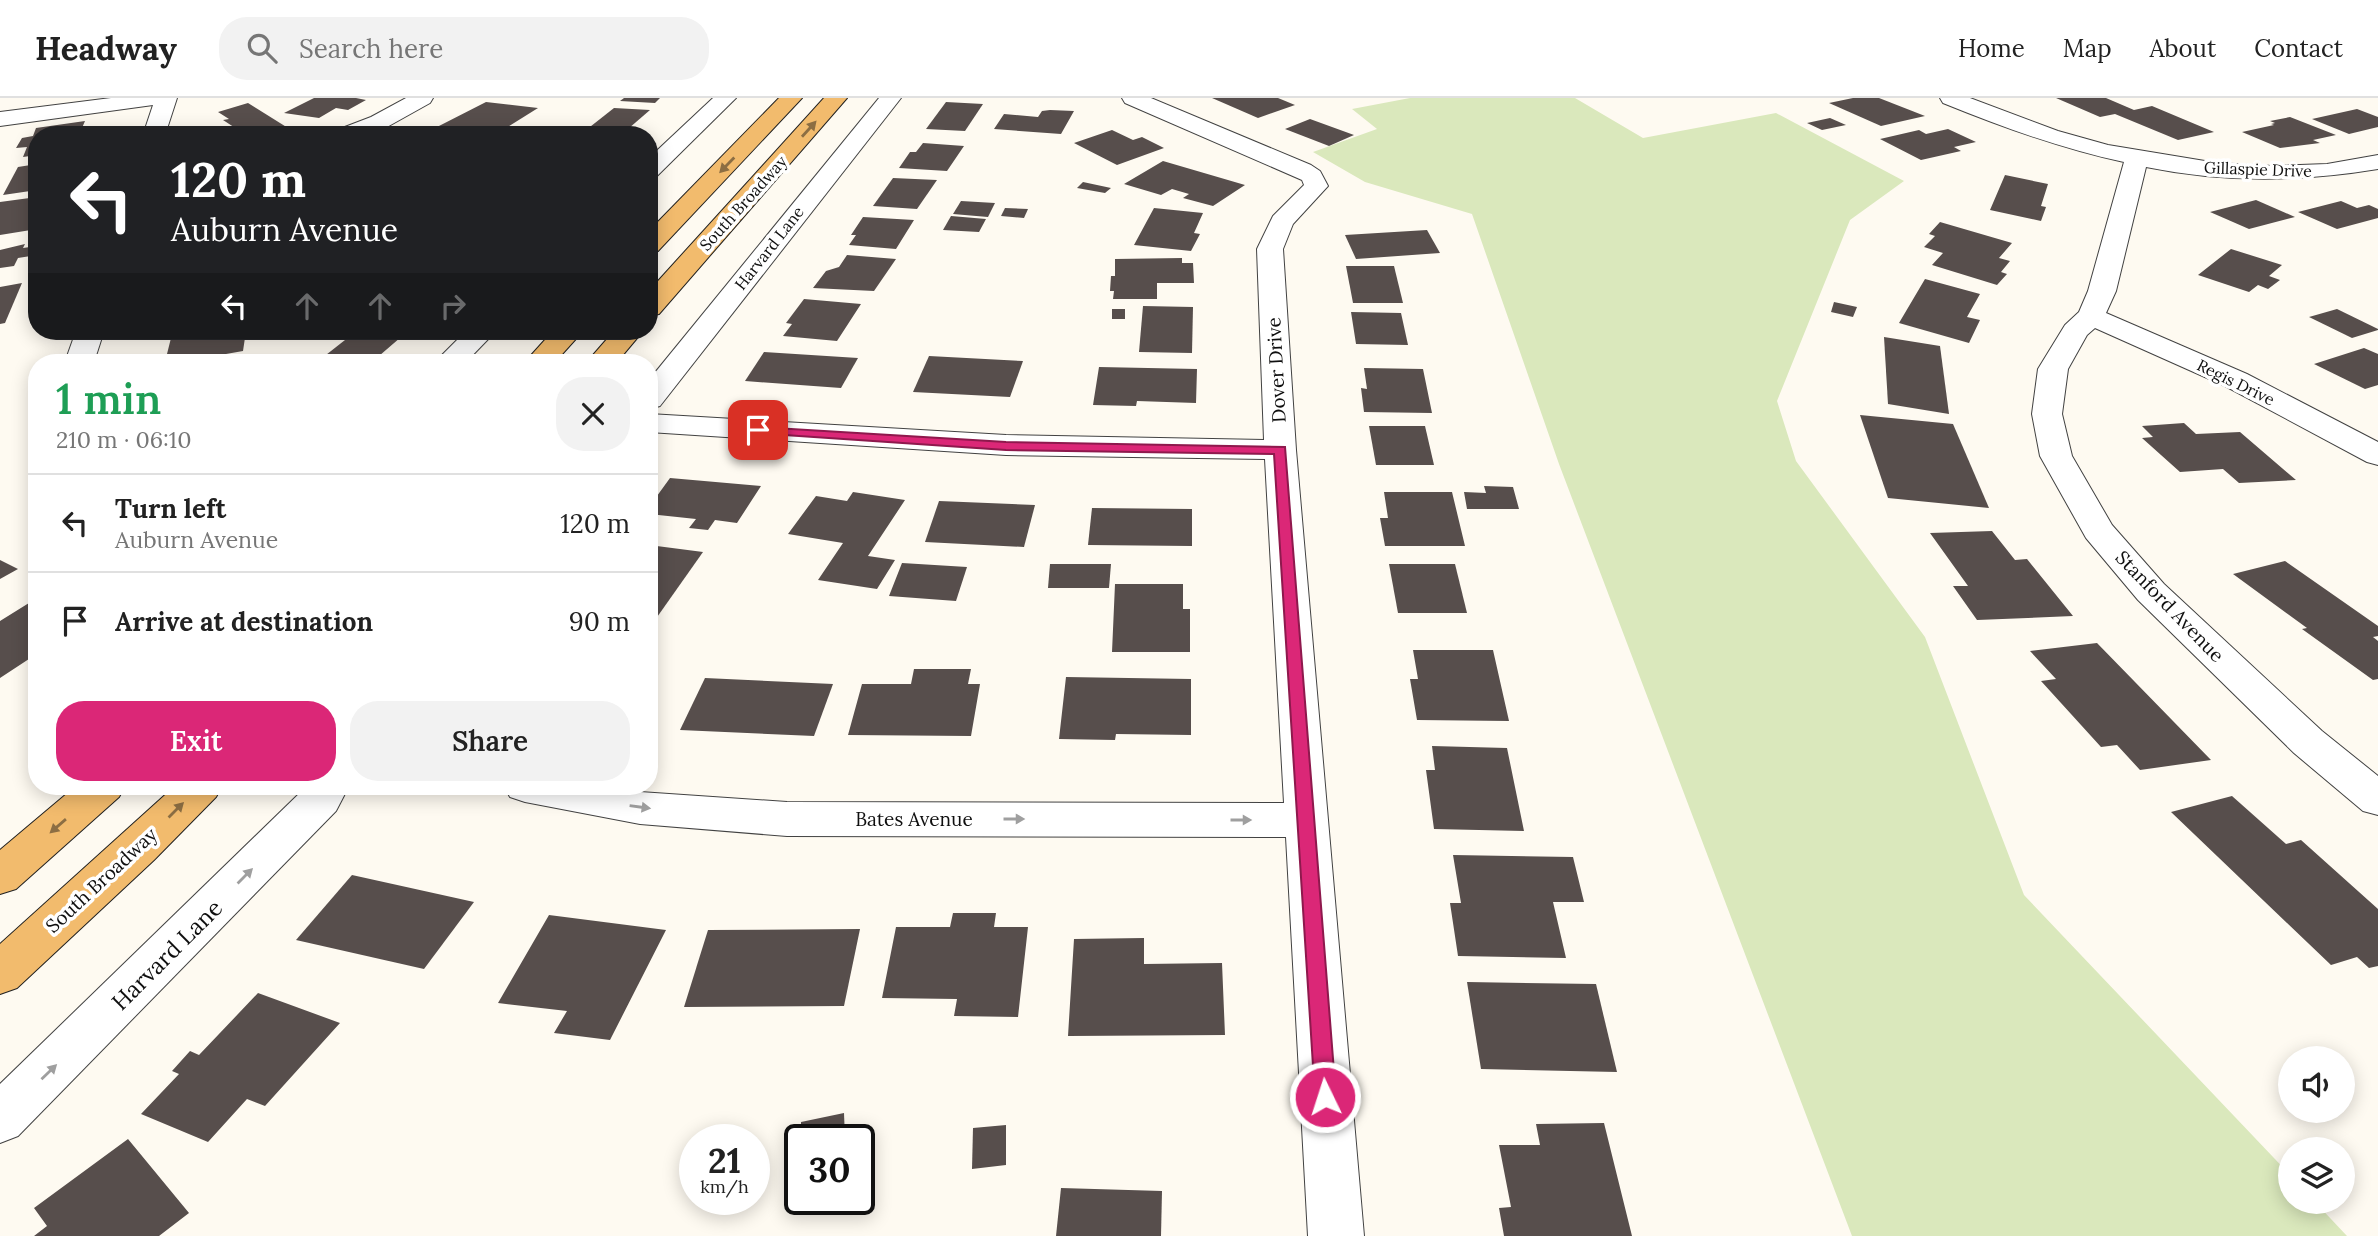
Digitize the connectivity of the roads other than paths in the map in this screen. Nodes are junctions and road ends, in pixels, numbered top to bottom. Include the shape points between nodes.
1 (160, 98) edge
2 (166, 98) edge
3 (422, 98) edge
4 (725, 98) edge
5 (791, 98) edge
6 (836, 98) edge
7 (890, 98) edge
8 (1133, 98) edge
9 (1951, 98) edge
10 (0, 119) edge
11 (157, 126) edge
12 (369, 126) edge
13 (2137, 159) junction
14 (658, 162) edge
15 (2378, 162) edge
16 (658, 237) edge
17 (658, 298) edge
18 (2091, 316) junction
19 (472, 340) edge
20 (560, 340) edge
21 (621, 340) edge
22 (458, 354) edge
23 (547, 354) edge
24 (608, 354) edge
25 (658, 389) edge
26 (658, 424) edge
27 (1280, 450) junction
28 (2378, 454) edge
29 (94, 795) edge
30 (192, 795) edge
31 (323, 795) edge
32 (572, 795) edge
33 (2378, 799) edge
34 (1305, 820) junction
35 (0, 876) edge
36 (0, 973) edge
37 (0, 1119) edge
38 (1336, 1236) edge

1 - 10 street
2 - 11 street
3 - 12 street
4 - 14 street
5 -> 16 main road, South Broadway
17 -> 6 main road, South Broadway
7 - 25 street, Harvard Lane
8 - 27 street, Dover Drive via 1312,176 1316,186 1282,221 1270,249
9 - 13 street via 2056,138
13 - 15 street, Gillaspie Drive via 2273,172 2332,170
13 - 18 street, Stanford Avenue via 2102,291
18 - 28 street, Regis Drive via 2236,380
18 - 33 street, Stanford Avenue via 2074,331 2053,369 2047,414 2056,456 2098,530 2151,593 2308,741
19 - 22 street
20 - 23 main road
21 - 24 main road
26 - 27 street via 1006,446
27 - 34 street, Dover Drive
29 -> 35 main road
36 -> 30 main road, South Broadway
37 -> 31 street, Harvard Lane
32 -> 34 street, Bates Avenue via 640,808 787,819
34 - 38 street, Dover Drive

